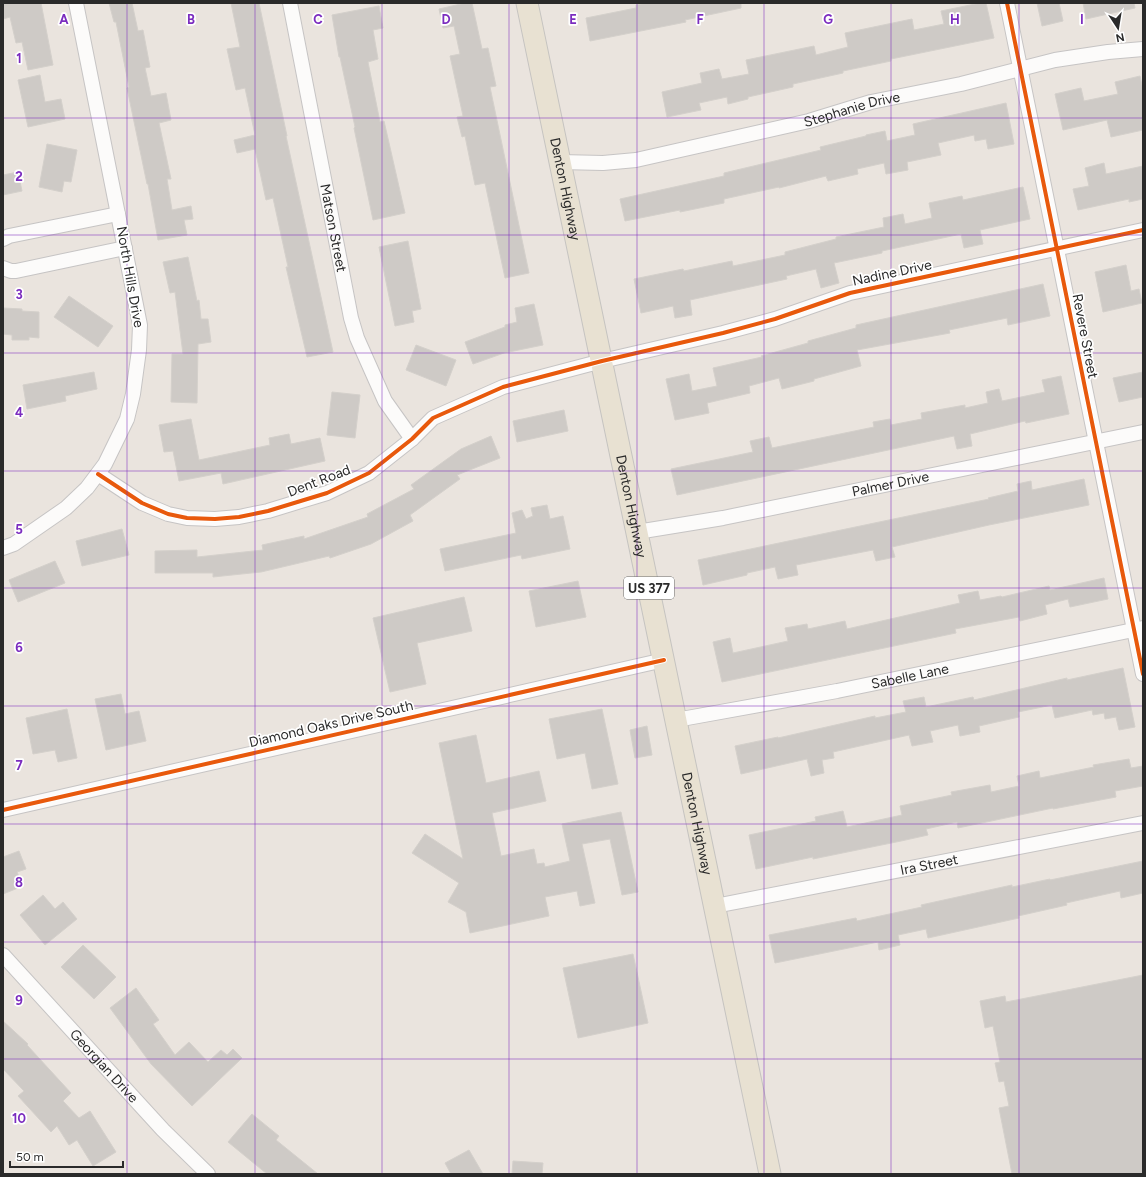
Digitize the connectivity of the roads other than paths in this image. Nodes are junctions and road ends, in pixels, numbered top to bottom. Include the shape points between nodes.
1 (76, 3) edge
2 (290, 3) edge
3 (527, 3) edge
4 (1007, 3) edge
5 (1143, 49) edge
6 (1021, 69) junction
7 (560, 162) junction
8 (118, 214) junction
9 (1143, 230) edge
10 (3, 239) edge
11 (125, 248) junction
12 (1056, 248) junction
13 (3, 268) edge
14 (602, 361) junction
15 (1143, 432) edge
16 (412, 439) junction
17 (1095, 443) junction
18 (98, 474) junction
19 (637, 532) junction
20 (3, 548) edge
21 (1139, 629) edge
22 (664, 660) junction
23 (1143, 674) edge
24 (676, 720) junction
25 (3, 810) edge
26 (1143, 823) edge
27 (715, 906) junction
28 (3, 955) edge
29 (208, 1174) edge
30 (770, 1174) edge

1 - 8 street, North Hills Drive
2 - 16 street, Matson Street via 351,318 357,338 385,401
3 - 7 main road, Denton Highway / US 377
4 - 6 street, Revere Street
5 - 6 street, Stephanie Drive via 1055,60
6 - 7 street, Stephanie Drive via 871,102 809,122 636,160 603,163
6 - 12 street, Revere Street
7 - 14 main road, Denton Highway / US 377
8 - 10 street
8 - 11 street, North Hills Drive
9 - 12 street, Nadine Drive
11 - 13 street via 16,271
11 - 18 street, North Hills Drive via 140,325 140,350 127,419
12 - 14 street, Nadine Drive via 850,293 775,319
12 - 17 street, Revere Street
14 - 16 street, Dent Road via 504,387 433,418
14 - 19 main road, Denton Highway / US 377
15 - 17 street, Palmer Drive
16 - 18 street, Dent Road via 369,473 327,493 239,517 187,518 168,514 142,503
17 - 19 street, Palmer Drive via 723,518
17 - 21 street, Revere Street
18 - 20 street, North Hills Drive via 66,508 14,544
19 - 22 main road, Denton Highway / US 377
21 - 23 street, Revere Street
21 - 24 street, Sabelle Lane via 837,691
22 - 24 main road, Denton Highway / US 377
22 - 25 street, Diamond Oaks Drive South
24 - 27 main road, Denton Highway / US 377
26 - 27 street, Ira Street
27 - 30 main road, Denton Highway / US 377
28 - 29 street, Georgian Drive via 163,1130

